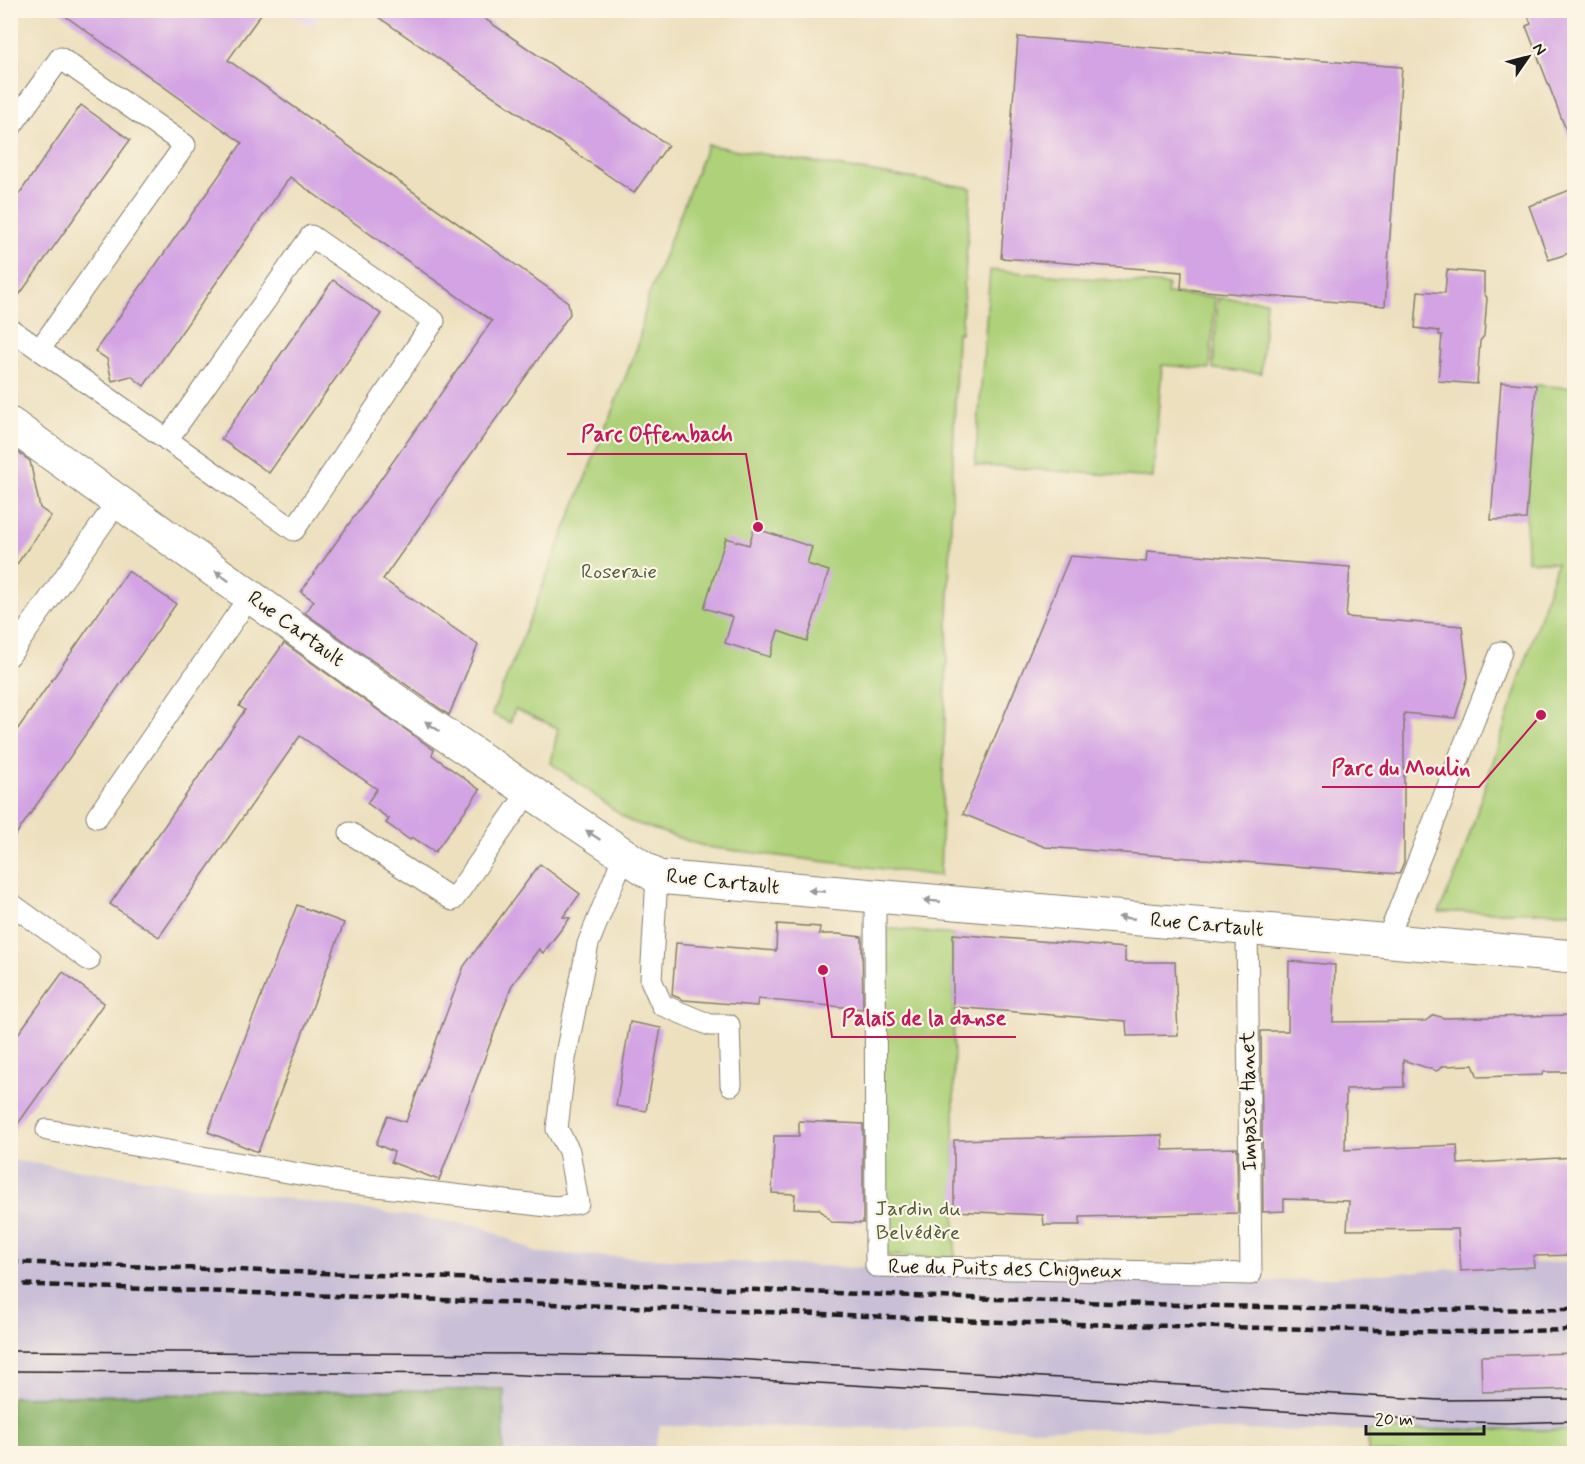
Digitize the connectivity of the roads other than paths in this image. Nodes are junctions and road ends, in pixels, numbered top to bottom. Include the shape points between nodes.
1 (10, 128) edge
2 (10, 328) edge
3 (40, 349) junction
4 (10, 424) edge
5 (167, 440) junction
6 (118, 501) junction
7 (250, 596) junction
8 (1501, 652) dead end
9 (10, 655) edge
10 (529, 791) junction
11 (97, 817) dead end
12 (350, 833) dead end
13 (624, 855) junction
14 (657, 877) junction
15 (875, 896) junction
16 (10, 903) edge
17 (1247, 928) junction
18 (1387, 940) junction
19 (1575, 957) edge
20 (89, 960) dead end
21 (731, 1085) dead end
22 (47, 1130) dead end
23 (1251, 1274) joint

1 - 3 lane via 60,58 185,145
2 - 3 lane
3 - 5 lane
4 - 6 street, Rue Cartault
5 - 5 lane via 311,236 434,321 294,530
7 -> 6 street, Rue Cartault
6 - 9 lane
10 -> 7 street, Rue Cartault
7 - 11 lane
8 - 18 lane
10 - 12 lane via 453,900
13 -> 10 street, Rue Cartault
13 - 14 street, Rue Cartault
13 - 22 lane via 588,944 565,1059 557,1129 569,1151 578,1203 556,1207 351,1183
15 -> 14 street, Rue Cartault
14 - 21 lane via 651,980 662,1005 710,1025 729,1025
17 -> 15 street, Rue Cartault
15 - 23 lane, Rue du Puits des Chigneux via 876,1266
16 - 20 lane
17 - 18 street, Rue Cartault
17 - 23 lane, Impasse Hanet
18 - 19 street, Rue Cartault

